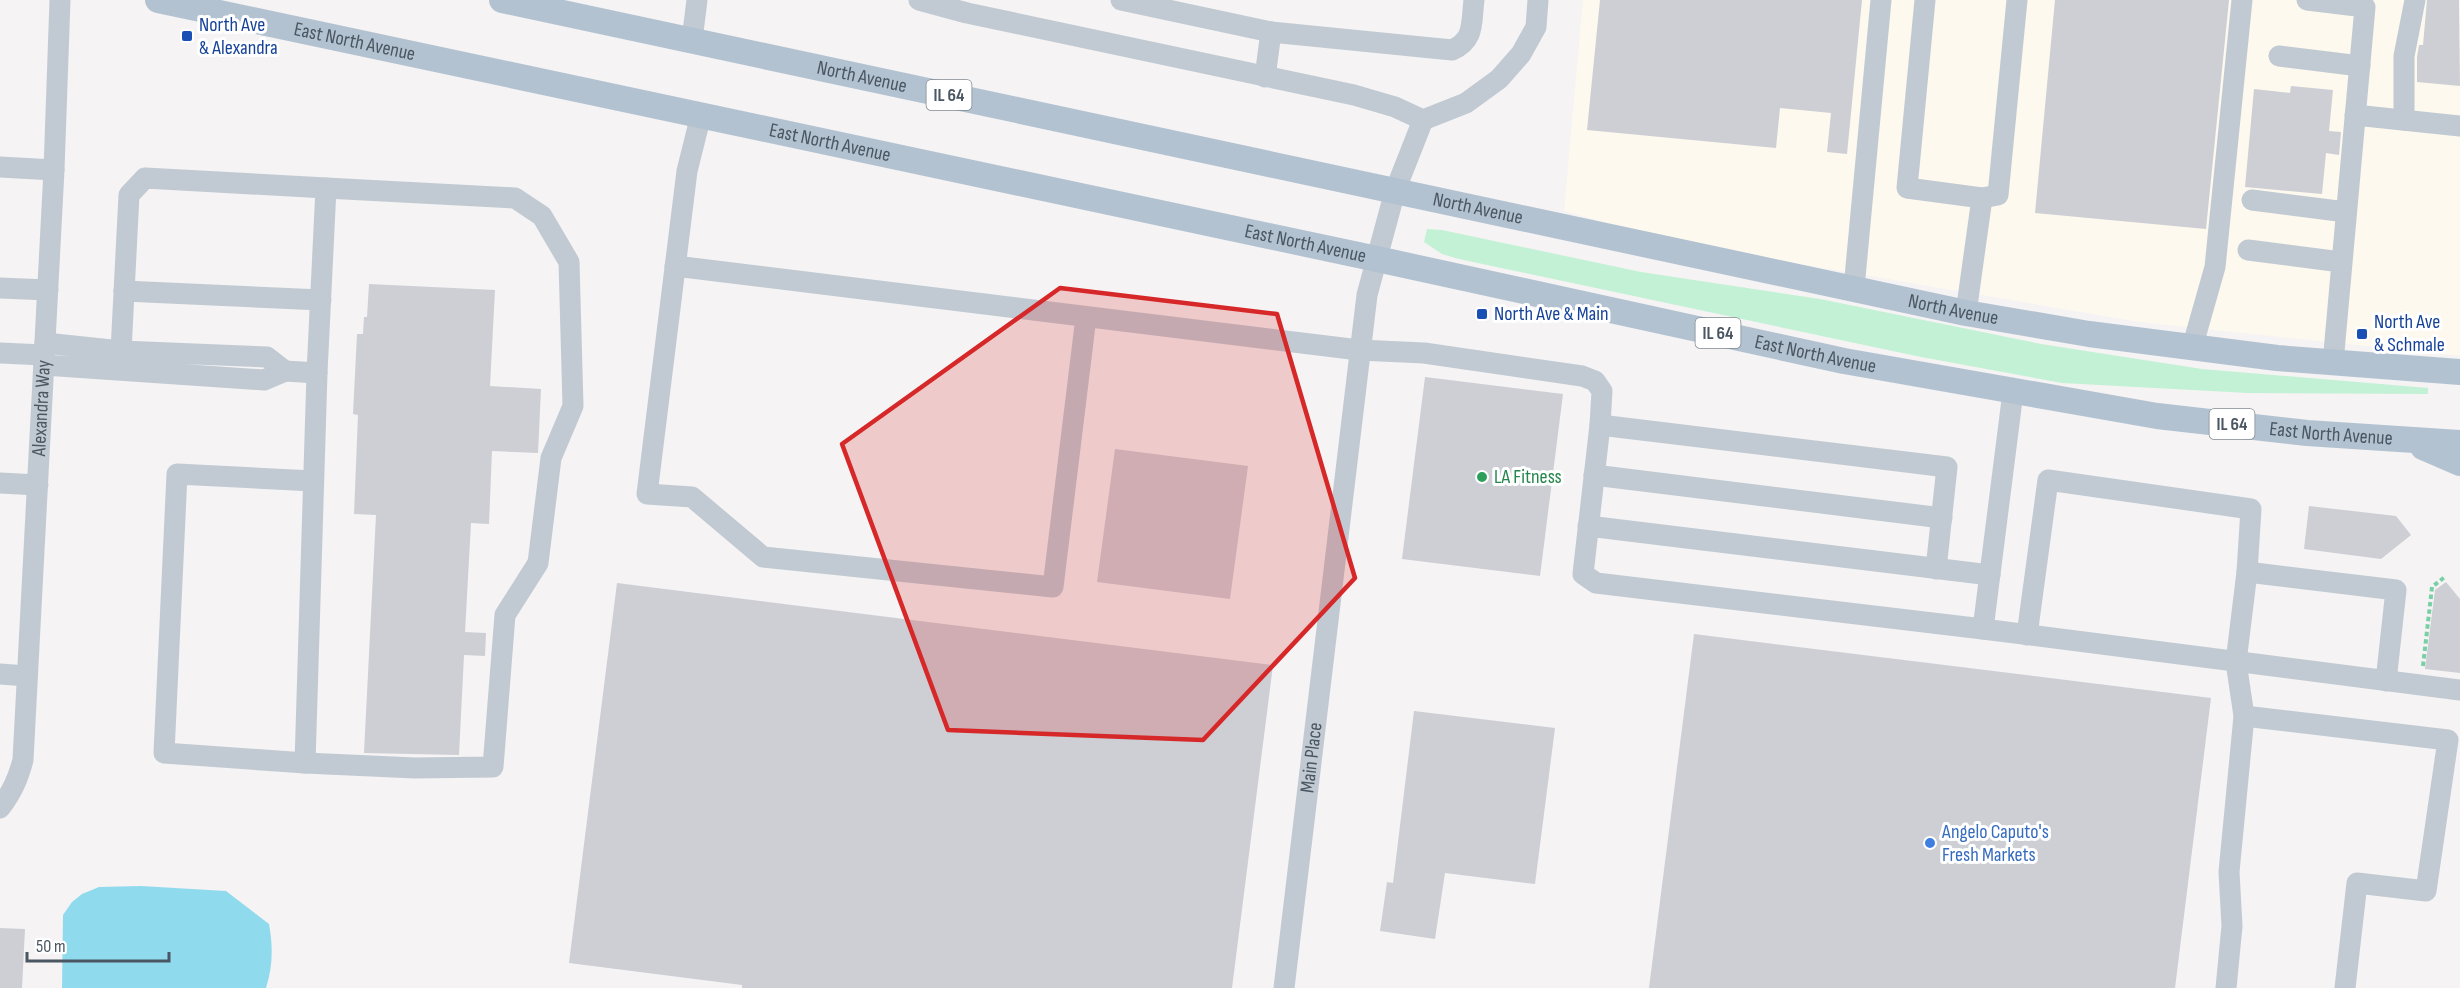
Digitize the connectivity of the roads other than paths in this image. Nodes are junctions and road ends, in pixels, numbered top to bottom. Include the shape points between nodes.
1 (60, 0) edge
2 (158, 0) edge
3 (502, 0) edge
4 (697, 0) edge
5 (919, 0) edge
6 (1121, 0) edge
7 (1474, 0) edge
8 (1538, 0) edge
9 (1881, 0) edge
10 (1925, 0) edge
11 (2017, 0) edge
12 (2242, 0) edge
13 (2307, 0) edge
14 (2415, 0) edge
15 (2366, 3) edge
16 (1271, 32) junction
17 (692, 40) junction
18 (2279, 56) dead end
19 (2360, 66) junction
20 (1265, 77) junction
21 (701, 115) junction
22 (2355, 116) junction
23 (1424, 120) junction
24 (2403, 120) junction
25 (2460, 126) edge
26 (0, 167) edge
27 (54, 170) junction
28 (326, 188) junction
29 (1395, 191) junction
30 (1982, 198) junction
31 (2252, 200) dead end
32 (2346, 212) junction
33 (2248, 250) dead end
34 (1377, 259) junction
35 (2341, 262) junction
36 (675, 266) junction
37 (0, 288) edge
38 (1854, 288) junction
39 (48, 290) junction
40 (124, 291) junction
41 (321, 300) junction
42 (1966, 313) junction
43 (1086, 317) junction
44 (2192, 348) junction
45 (1359, 350) junction
46 (121, 351) junction
47 (0, 353) edge
48 (44, 354) junction
49 (2333, 363) junction
50 (285, 371) junction
51 (2460, 372) edge
52 (317, 373) junction
53 (2013, 392) junction
54 (1600, 425) junction
55 (2406, 440) junction
56 (2460, 443) edge
57 (2460, 463) edge
58 (1594, 475) junction
59 (312, 482) junction
60 (0, 483) edge
61 (38, 485) junction
62 (1942, 518) junction
63 (1588, 526) junction
64 (1936, 569) junction
65 (2247, 572) junction
66 (1990, 575) junction
67 (1983, 629) junction
68 (2027, 635) junction
69 (2236, 662) junction
70 (0, 674) edge
71 (27, 676) junction
72 (2386, 681) junction
73 (2460, 690) edge
74 (2244, 716) junction
75 (305, 764) junction
76 (0, 808) edge
77 (1284, 988) edge
78 (2226, 988) edge
79 (2345, 988) edge

1 - 27 street, Alexandra Way
2 - 21 main road, East North Avenue / IL 64
3 - 17 main road, North Avenue / IL 64
4 - 17 street
5 - 20 street
6 - 16 street
7 - 16 street via 1470,36 1452,50
8 - 23 street via 1536,27 1521,54 1499,79 1466,103
9 - 38 street
10 - 30 street via 1907,188
11 - 30 street via 1998,195
12 - 44 street via 2215,267
13 - 15 street
14 - 24 street via 2404,56
15 - 19 street
16 - 20 street
17 - 29 main road, North Avenue / IL 64
18 - 19 street
19 - 22 street
20 - 23 street via 1354,95
21 - 34 main road, East North Avenue / IL 64
21 - 36 street via 687,171
22 - 24 street
22 - 32 street
23 - 29 street, Main Place
24 - 25 street
26 - 27 street
27 - 39 street, Alexandra Way
28 - 40 street via 145,178 129,195
28 - 41 street
28 - 75 street via 515,198 542,216 569,262 573,406 551,458 538,563 505,615 493,767
29 - 34 street, Main Place
29 - 38 main road, North Avenue / IL 64
30 - 42 street
31 - 32 street
32 - 35 street
33 - 35 street
34 - 45 street, Main Place via 1367,294
34 - 53 main road, East North Avenue / IL 64 via 1844,361
35 - 49 street
36 - 43 street
36 - 43 street via 646,494 692,497 763,557 1053,587
37 - 39 street
38 - 42 main road, North Avenue / IL 64
39 - 48 street, Alexandra Way
40 - 41 street
40 - 46 street
41 - 52 street
42 - 44 main road, North Avenue / IL 64
43 - 45 street
44 - 49 main road, North Avenue / IL 64
45 - 54 street via 1424,353 1582,376 1595,381 1602,391
45 - 77 street, Main Place
46 - 48 street
46 - 50 street via 267,357
47 - 48 street
48 - 50 street via 264,380
48 - 61 street, Alexandra Way
49 - 51 main road, North Avenue / IL 64
50 - 52 street
52 - 59 street
53 - 55 main road, East North Avenue / IL 64 via 2157,416
53 - 66 street
54 - 58 street
54 - 62 street via 1947,467
55 - 56 main road, East North Avenue / IL 64
55 - 57 main road
58 - 62 street
58 - 63 street
59 - 75 street
59 - 75 street via 177,474 164,753
60 - 61 street
61 - 71 street, Alexandra Way
62 - 64 street
63 - 64 street
63 - 67 street via 1582,574 1596,583
64 - 66 street
65 - 68 street via 2251,509 2048,480
65 - 69 street
65 - 72 street via 2396,590
66 - 67 street
67 - 68 street
68 - 69 street
69 - 72 street
69 - 74 street
70 - 71 street
71 - 76 street, Alexandra Way via 23,760 18,780
72 - 73 street
74 - 78 street via 2229,861 2232,926
74 - 79 street via 2448,740 2426,891 2357,883

